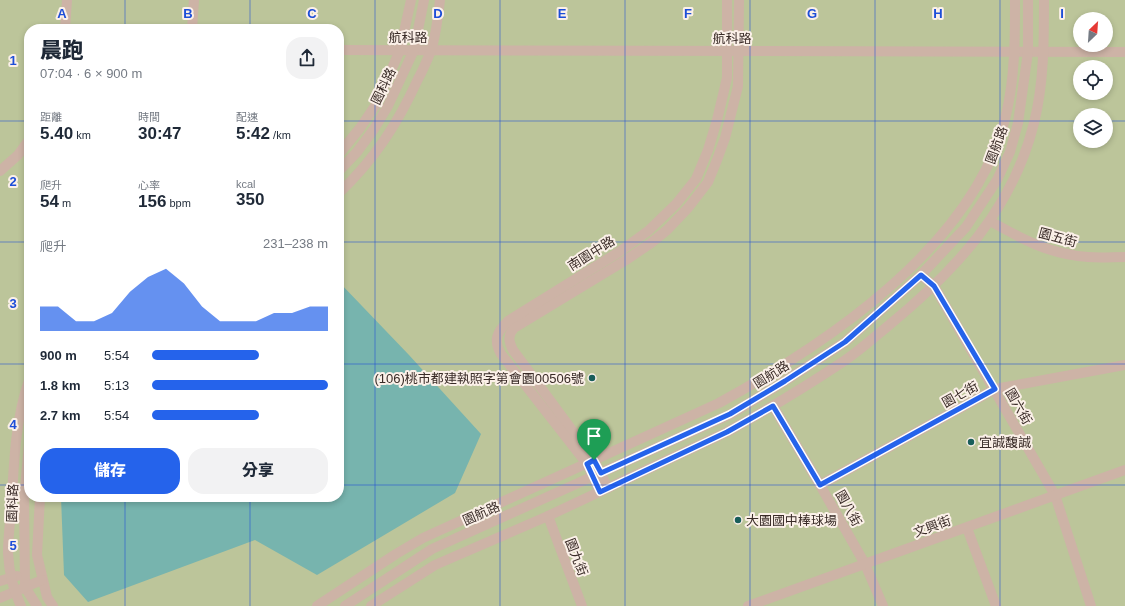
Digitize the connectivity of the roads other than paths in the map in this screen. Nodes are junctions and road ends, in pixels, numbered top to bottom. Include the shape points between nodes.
1 (67, 0) edge
2 (194, 0) edge
3 (411, 0) edge
4 (424, 0) edge
5 (440, 0) edge
6 (727, 0) edge
7 (739, 0) edge
8 (1015, 0) edge
9 (1028, 0) edge
10 (1044, 0) edge
11 (65, 24) edge
12 (192, 24) edge
13 (344, 50) edge
14 (400, 50) junction
15 (414, 50) junction
16 (431, 50) junction
17 (727, 51) junction
18 (739, 51) junction
19 (1015, 52) junction
20 (1028, 52) junction
21 (1043, 52) junction
22 (1125, 52) edge
23 (24, 147) edge
24 (344, 148) edge
25 (344, 166) edge
26 (0, 171) edge
27 (344, 188) edge
28 (990, 221) junction
29 (1125, 257) edge
30 (921, 275) junction
31 (934, 286) junction
32 (1125, 365) edge
33 (995, 389) junction
34 (24, 398) edge
35 (773, 406) junction
36 (591, 462) junction
37 (1125, 470) edge
38 (598, 475) junction
39 (820, 485) junction
40 (604, 490) junction
41 (1055, 495) junction
42 (24, 502) edge
43 (40, 502) edge
44 (548, 516) junction
45 (967, 528) junction
46 (865, 564) junction
47 (25, 574) junction
48 (12, 578) junction
49 (42, 580) junction
50 (0, 581) edge
51 (25, 587) junction
52 (14, 592) junction
53 (0, 598) edge
54 (21, 606) edge
55 (37, 606) edge
56 (53, 606) edge
57 (317, 606) edge
58 (345, 606) edge
59 (371, 606) edge
60 (582, 606) edge
61 (748, 606) edge
62 (884, 606) edge
63 (996, 606) edge
64 (1091, 606) edge

1 - 11 street
2 - 12 street
3 - 14 street
4 - 15 street, 園科路
5 - 16 street
6 - 17 street, 南園中路
7 - 18 street, 南園中路
8 - 19 street
9 - 20 street, 園航路
10 - 21 street
13 - 14 street, 航科路
14 - 15 street, 航科路
14 - 24 street via 377,103
15 - 16 street, 航科路
15 - 25 street, 園科路 via 388,106 374,129
16 - 17 street, 航科路
16 - 27 street via 402,115 390,134
17 - 18 street, 航科路
17 - 36 street, 南園中路 via 727,78 708,150 696,179 676,204 619,252 508,321 497,337 497,347 501,354
18 - 19 street, 航科路
18 - 36 street, 南園中路 via 738,86 725,138 708,182 688,208 651,243 514,328 510,333 509,341 513,350
19 - 20 street, 航科路
19 - 36 street via 1006,116 984,174 944,232 906,272 846,323 779,369 719,403
20 - 21 street, 航科路
20 - 30 street, 園航路 via 1018,122 1010,152 997,180 966,226
21 - 22 street, 航科路
21 - 28 street via 1042,79 1034,124 1015,177 1005,199
23 - 26 street
28 - 29 street, 園五街 via 1038,246 1059,252 1088,257
28 - 31 street via 961,258
30 - 31 street, 園六街
30 - 38 street, 園航路 via 845,342 785,381 730,414
31 - 33 street, 園六街
31 - 35 street via 840,364
32 - 33 street, 園七街
33 - 39 street, 園七街
33 - 41 street, 園六街
34 - 48 street via 14,456 8,553
35 - 39 street, 園八街
35 - 40 street via 727,432
36 - 38 street, 南園中路
36 - 57 street via 423,538
37 - 41 street, 文興街
38 - 40 street, 南園中路
38 - 58 street, 園航路 via 432,549
39 - 46 street, 園八街
40 - 44 street
41 - 45 street, 文興街
41 - 64 street, 園六街
42 - 47 street, 園科路
43 - 49 street via 37,555
44 - 59 street via 435,565
44 - 60 street, 園九街
45 - 46 street, 文興街
45 - 63 street
46 - 61 street, 文興街
46 - 62 street, 園八街
47 - 48 street
47 - 49 street
47 - 51 street, 園科路
48 - 50 street
48 - 52 street
49 - 51 street
49 - 56 street via 47,597
51 - 52 street
51 - 55 street
52 - 53 street
52 - 54 street

